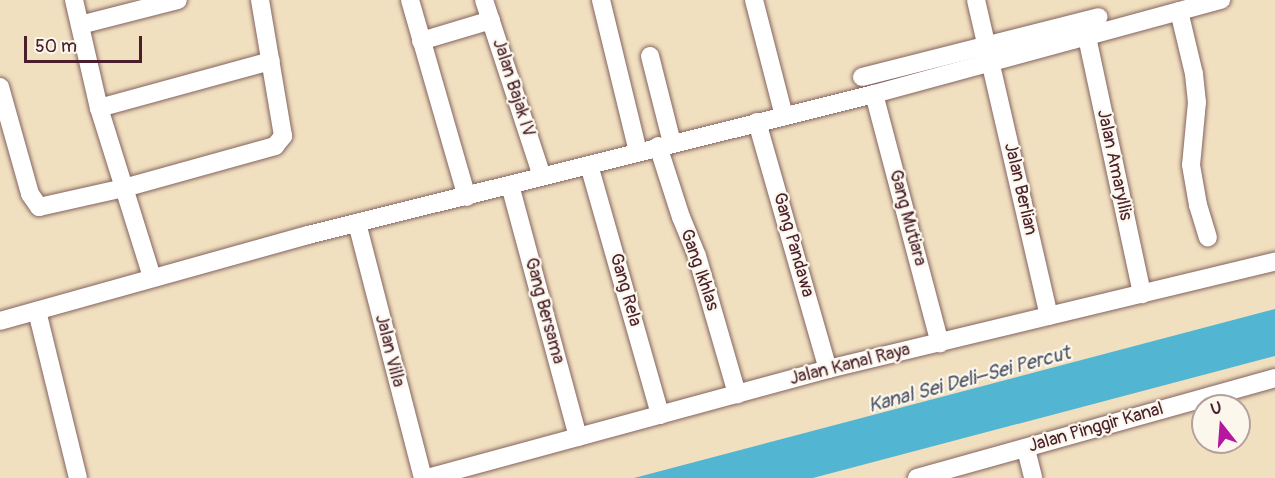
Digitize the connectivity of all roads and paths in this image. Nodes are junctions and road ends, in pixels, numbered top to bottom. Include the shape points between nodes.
1 (74, 0) edge
2 (178, 0) edge
3 (260, 0) edge
4 (410, 0) edge
5 (484, 0) edge
6 (601, 0) edge
7 (754, 0) edge
8 (976, 0) edge
9 (1221, 0) edge
10 (1182, 7) edge
11 (116, 8) edge
12 (1099, 17) dead end
13 (491, 20) junction
14 (80, 25) junction
15 (1087, 37) junction
16 (421, 41) junction
17 (989, 54) junction
18 (650, 56) dead end
19 (271, 62) junction
20 (862, 77) dead end
21 (0, 87) edge
22 (874, 94) junction
23 (99, 108) junction
24 (784, 116) junction
25 (757, 122) junction
26 (665, 145) junction
27 (638, 152) junction
28 (589, 165) junction
29 (542, 176) junction
30 (510, 185) junction
31 (124, 188) junction
32 (467, 197) junction
33 (357, 223) junction
34 (1208, 237) dead end
35 (1275, 262) edge
36 (152, 277) junction
37 (1142, 294) junction
38 (38, 311) junction
39 (1048, 316) junction
40 (0, 321) edge
41 (940, 343) junction
42 (828, 369) junction
43 (1275, 378) edge
44 (737, 394) junction
45 (660, 415) junction
46 (578, 438) junction
47 (1026, 448) junction
48 (78, 478) edge
49 (425, 478) edge
50 (917, 478) edge
51 (1033, 478) edge

1 - 14 street
2 - 11 street
3 - 19 street
4 - 16 street
5 - 13 street, Jalan Bajak IV
6 - 27 street
7 - 24 street
8 - 17 street, Jalan Berlian
9 - 10 street
10 - 15 street
10 - 34 street via 1197,102 1191,165
11 - 14 street
12 - 17 street
13 - 16 street
13 - 29 street, Jalan Bajak IV
14 - 23 street
15 - 17 street
15 - 37 street, Jalan Amaryllis
16 - 32 street
17 - 20 street
17 - 22 street
17 - 39 street, Jalan Berlian
18 - 26 street, Gang Ikhlas
19 - 23 street
19 - 31 street via 283,136 280,142
21 - 31 street via 36,206 49,207
22 - 24 street
22 - 41 street, Gang Mutiara
23 - 31 street
24 - 25 street
25 - 26 street
25 - 42 street, Gang Pandawa
26 - 27 street
26 - 44 street, Gang Ikhlas via 681,218 698,256
27 - 28 street
28 - 29 street
28 - 45 street, Gang Rela
29 - 30 street
30 - 32 street
30 - 46 street, Gang Bersama
31 - 36 street
32 - 33 street
33 - 36 street
33 - 49 street, Jalan Villa
35 - 37 street, Jalan Kanal Raya
36 - 38 street
37 - 39 street, Jalan Kanal Raya
38 - 40 street
38 - 48 street
39 - 41 street, Jalan Kanal Raya
41 - 42 street, Jalan Kanal Raya
42 - 44 street, Jalan Kanal Raya
43 - 47 street, Jalan Pinggir Kanal
44 - 45 street, Jalan Kanal Raya
45 - 46 street, Jalan Kanal Raya
46 - 49 street, Jalan Kanal Raya
47 - 50 street, Jalan Pinggir Kanal
47 - 51 street

